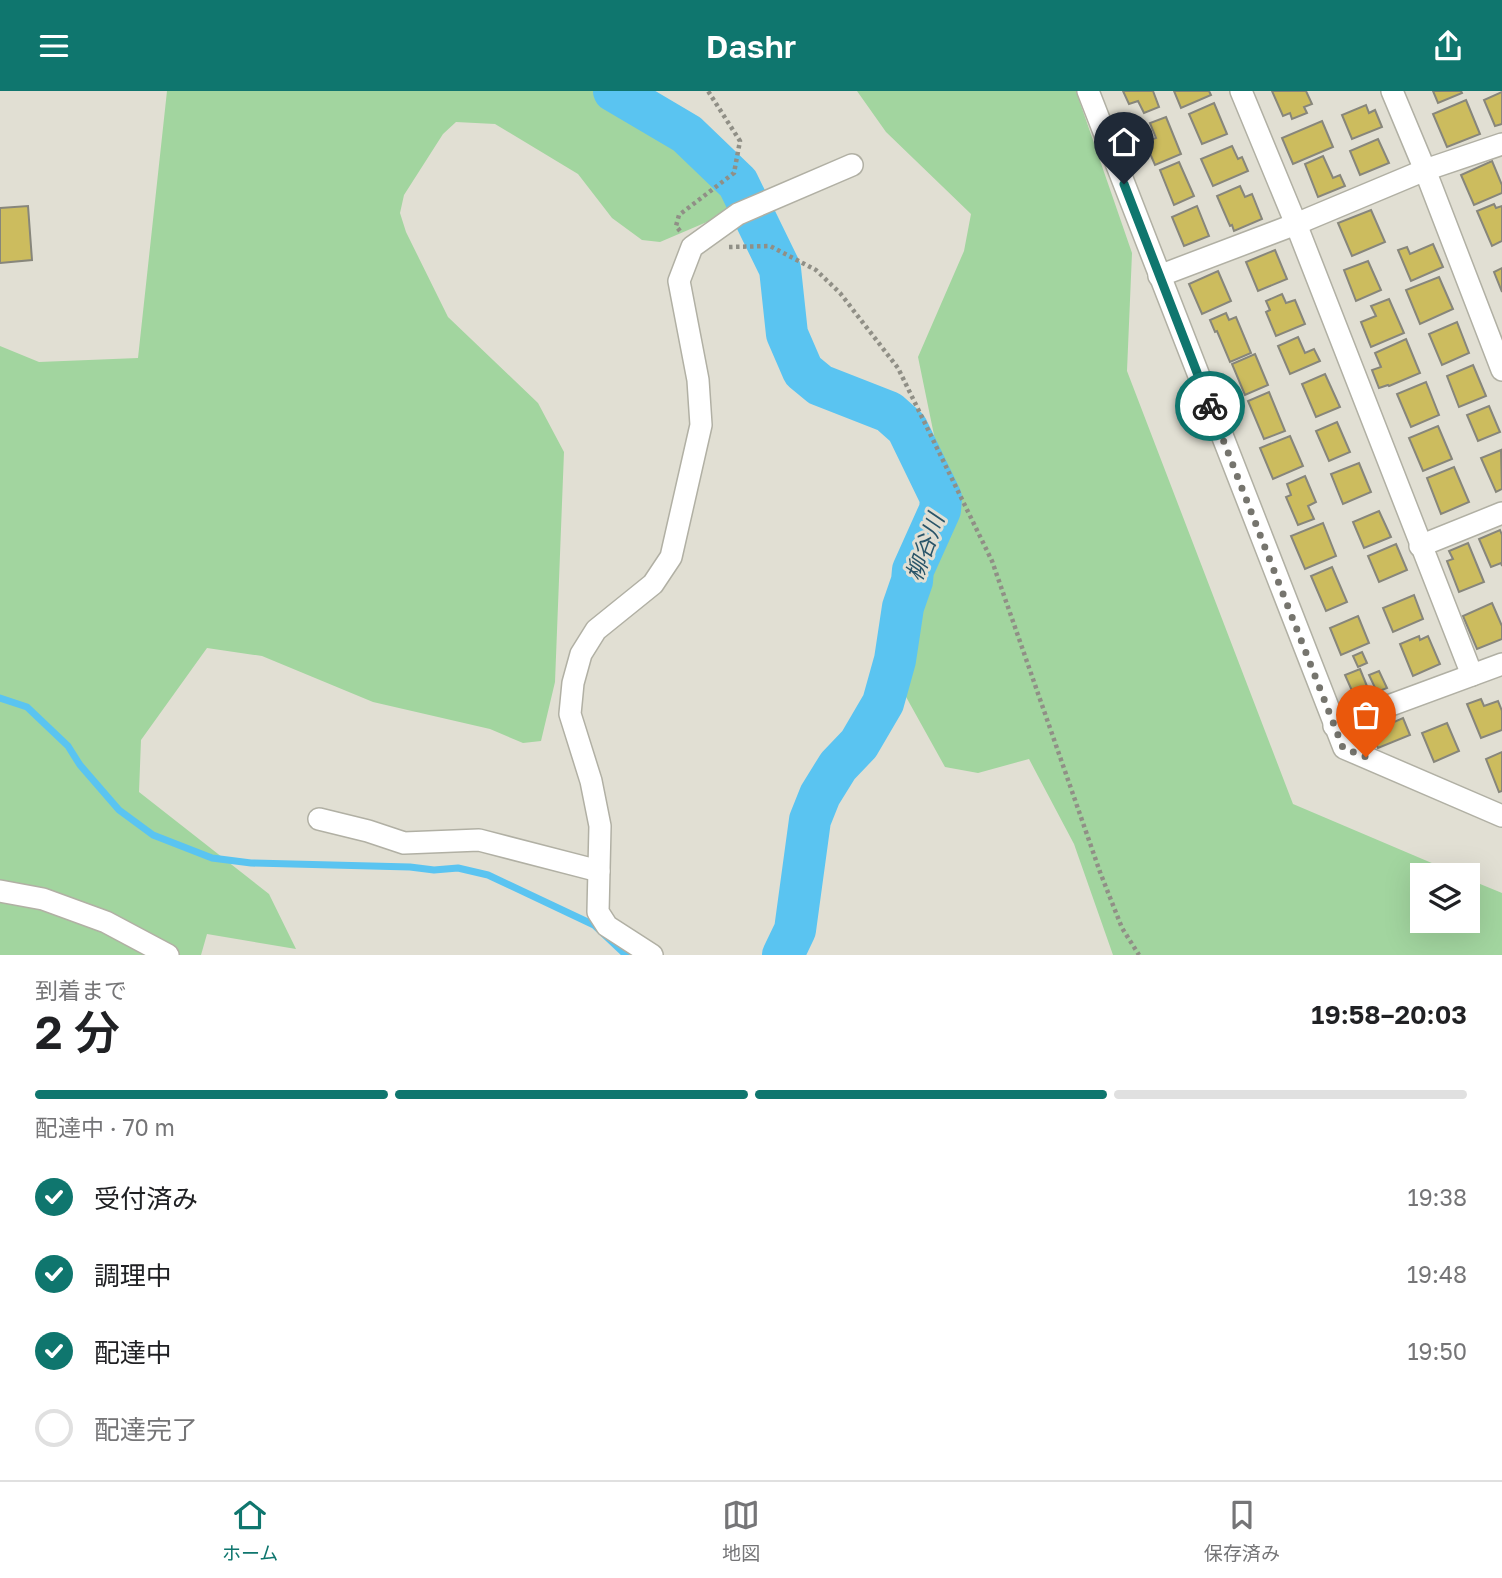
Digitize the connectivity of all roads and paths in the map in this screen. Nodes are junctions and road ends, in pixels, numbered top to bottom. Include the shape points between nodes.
1 (708, 91) edge
2 (1088, 91) edge
3 (1241, 91) edge
4 (1392, 91) edge
5 (1502, 144) edge
6 (852, 165) dead end
7 (1425, 170) junction
8 (1296, 224) junction
9 (692, 247) junction
10 (1159, 276) junction
11 (1502, 370) edge
12 (1502, 513) edge
13 (1420, 546) junction
14 (1502, 664) edge
15 (1472, 675) junction
16 (1334, 726) junction
17 (1502, 816) edge
18 (319, 819) dead end
19 (599, 871) junction
20 (0, 891) edge
21 (168, 955) edge
22 (652, 955) edge
23 (1139, 955) edge

1 - 9 path via 740,141 734,173 679,215 676,226
2 - 10 street
3 - 8 street
4 - 7 street
5 - 7 street
6 - 9 street via 738,214
7 - 8 street
7 - 11 street
8 - 10 street
8 - 13 street
9 - 19 street via 678,281 698,380 701,425 671,557 653,584 596,630 581,654 573,683 570,714 600,826
9 - 23 path via 770,246 816,270 840,293 898,368 992,561 1100,872 1122,928
10 - 16 street
12 - 13 street
13 - 15 street
14 - 15 street
15 - 16 street
16 - 17 street via 1343,748
18 - 19 street via 404,843 479,840
19 - 22 street via 598,912 607,926
20 - 21 street via 43,899 106,922

